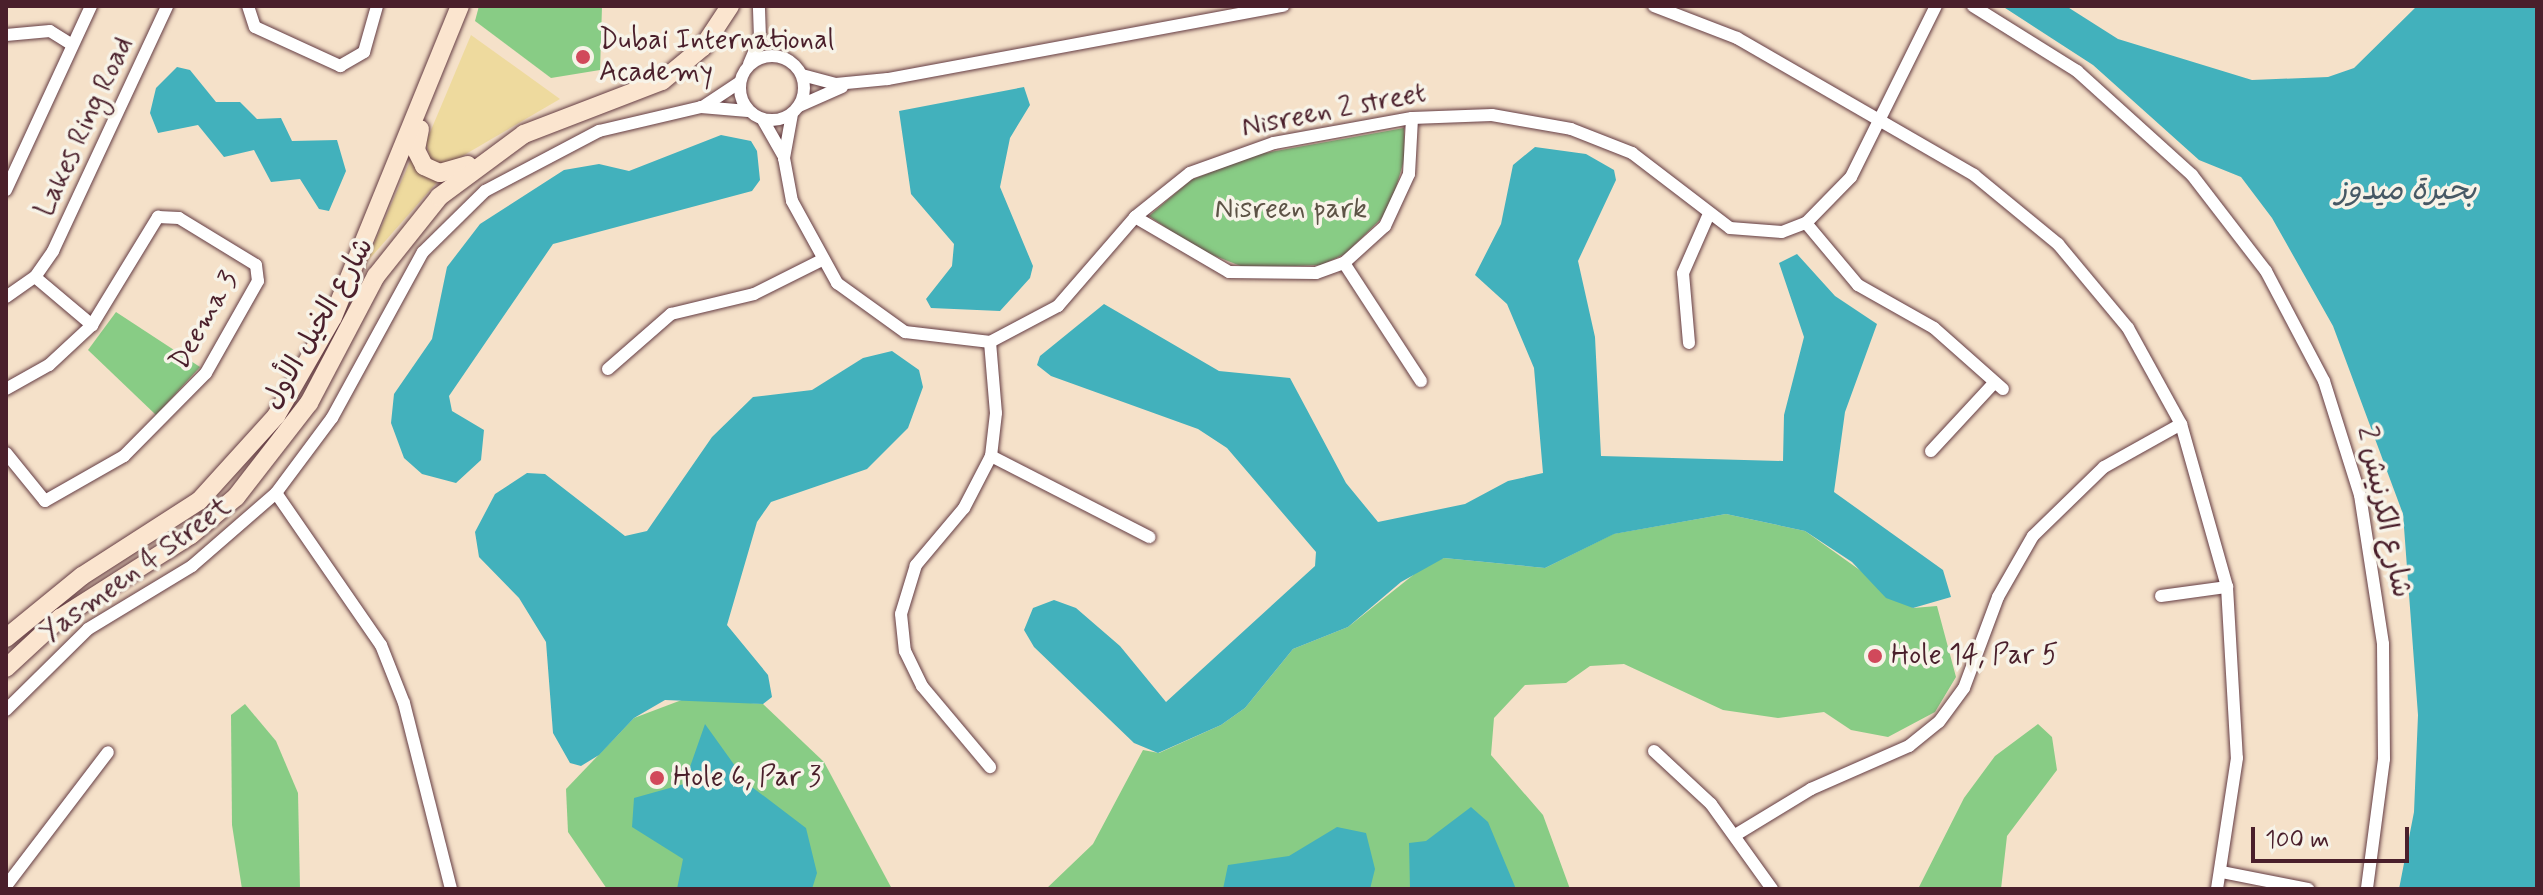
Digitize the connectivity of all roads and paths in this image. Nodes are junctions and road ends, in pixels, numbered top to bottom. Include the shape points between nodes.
1 (91, 6) edge
2 (167, 6) edge
3 (248, 6) edge
4 (377, 6) edge
5 (460, 6) edge
6 (730, 6) edge
7 (759, 6) edge
8 (1283, 6) edge
9 (1654, 6) edge
10 (1936, 6) edge
11 (1973, 6) edge
12 (6, 35) edge
13 (72, 45) junction
14 (749, 65) junction
15 (802, 75) junction
16 (740, 82) junction
17 (848, 85) junction
18 (424, 106) junction
19 (701, 107) junction
20 (795, 110) junction
21 (748, 111) junction
22 (1412, 118) junction
23 (1880, 119) junction
24 (763, 120) junction
25 (492, 154) junction
26 (784, 158) junction
27 (6, 190) edge
28 (1708, 216) junction
29 (1135, 217) junction
30 (1806, 223) junction
31 (820, 261) junction
32 (1344, 263) junction
33 (35, 277) junction
34 (6, 297) edge
35 (92, 325) junction
36 (990, 342) junction
37 (1689, 343) dead end
38 (608, 369) dead end
39 (1421, 381) dead end
40 (6, 389) edge
41 (2181, 424) junction
42 (1931, 451) dead end
43 (6, 453) edge
44 (991, 456) junction
45 (276, 493) junction
46 (1149, 537) dead end
47 (2227, 587) junction
48 (2161, 596) dead end
49 (6, 638) edge
50 (6, 668) edge
51 (6, 710) edge
52 (1654, 751) dead end
53 (108, 752) dead end
54 (990, 767) dead end
55 (1737, 834) junction
56 (2222, 872) junction
57 (6, 886) edge
58 (451, 889) edge
59 (1772, 889) edge
60 (2217, 889) edge
61 (2308, 889) edge
62 (2367, 889) edge

1 - 13 street
2 - 33 street, Lakes Ring Road
3 - 4 street via 255,27 340,66 364,52
5 - 18 main road, شارع الخيل الأول
6 - 25 main road, شارع الخيل الأول via 703,47 662,81 558,118
7 - 14 street via 760,38
8 - 17 street
9 - 23 street via 1737,38
10 - 23 street
11 - 62 street, شارع الكرنيش 2 via 2077,71 2192,175 2266,271 2319,368 2360,495 2383,644 2384,772
12 - 13 street via 50,31
13 - 27 street
14 - 15 street via 778,56
14 - 16 street
15 - 17 street
15 - 20 street
16 - 19 street
16 - 21 street
17 - 20 street
18 - 25 main road via 416,150 424,166 449,172
18 - 49 main road, شارع الخيل الأول via 321,343 267,427 199,501 82,576
19 - 21 street
19 - 45 street, Yasmeen 4 Street via 559,147 452,220 396,293 332,418
20 - 24 street
20 - 26 street, Nisreen 2 street
21 - 24 street
22 - 28 street, Nisreen 2 street via 1519,118 1602,139 1659,171
22 - 29 street, Nisreen 2 street via 1218,160
22 - 32 street via 1399,201 1366,247
23 - 30 street via 1851,177
23 - 41 street via 1974,175 2058,244 2128,328
24 - 26 street, Nisreen 2 street
25 - 50 main road, شارع الخيل الأول via 395,248 309,403 236,497 191,535 60,618
26 - 31 street, Nisreen 2 street via 799,222
28 - 30 street, Nisreen 2 street via 1755,233
28 - 37 street via 1683,273
29 - 32 street via 1229,272 1287,278
29 - 36 street, Nisreen 2 street via 1058,306
30 - 42 street via 1858,285 1934,328 1998,386
31 - 36 street, Nisreen 2 street via 857,303 893,326 933,340
31 - 38 street via 754,294 671,314
32 - 39 street
33 - 34 street, Lakes Ring Road
33 - 35 street
35 - 40 street, Deema 3 via 49,365
35 - 43 street, Deema 3 via 148,228 165,215 247,257 259,271 191,393 124,456 45,501 33,495
36 - 44 street via 996,413
41 - 47 street
41 - 55 street via 2104,467 2033,536 1998,597 1964,688 1939,722 1909,746 1811,789
44 - 46 street
44 - 54 street via 964,508 916,565 901,614 905,651 922,686
45 - 51 street, Yasmeen 4 Street via 192,566 88,629
45 - 58 street via 381,645 404,703
47 - 48 street
47 - 56 street via 2238,744
52 - 55 street
53 - 57 street
55 - 59 street
56 - 60 street
56 - 61 street

